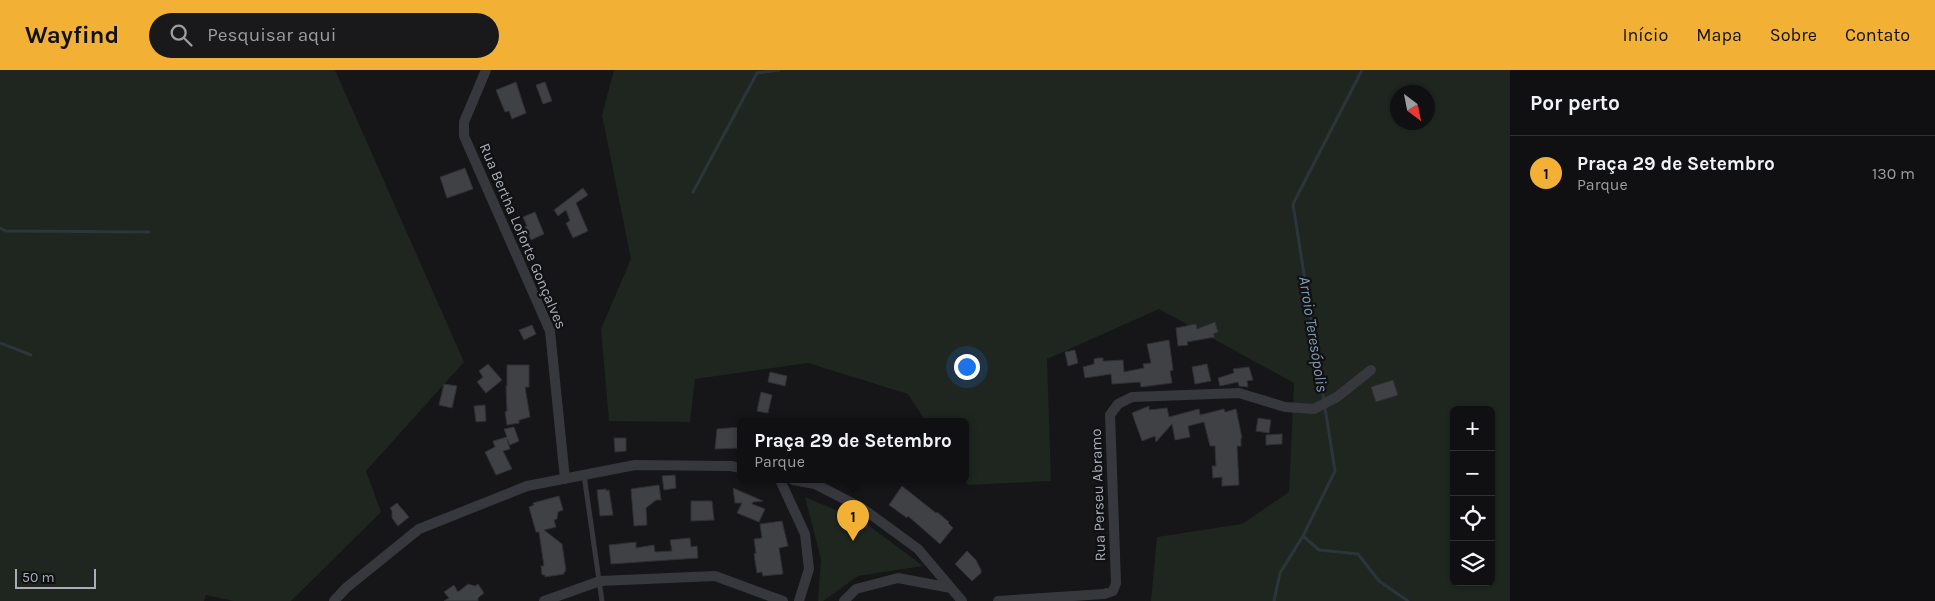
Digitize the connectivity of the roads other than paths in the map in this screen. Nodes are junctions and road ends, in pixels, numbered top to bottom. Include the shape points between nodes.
1 (486, 70) edge
2 (1371, 370) dead end
3 (737, 467) edge
4 (584, 475) junction
5 (565, 479) junction
6 (781, 483) edge
7 (810, 483) edge
8 (600, 580) junction
9 (951, 588) junction
10 (334, 601) edge
11 (544, 601) edge
12 (602, 601) edge
13 (783, 601) edge
14 (799, 601) edge
15 (844, 601) edge
16 (962, 601) edge
17 (998, 601) edge

1 - 5 street, Rua Bertha Loforte Gonçalves via 464,122 464,136 550,331
2 - 17 street, Rua Perseu Abramo via 1337,397 1314,409 1285,407 1239,393 1132,397 1118,404 1110,415 1116,583 1113,591
3 - 4 street via 635,465
4 - 5 street
4 - 8 lane
5 - 10 street via 527,486 419,529
6 - 14 street via 804,534 809,569
7 - 9 street via 862,508 918,549
8 - 11 street
8 - 12 lane
8 - 13 street via 715,576
9 - 15 street via 898,578 856,589
9 - 16 street

